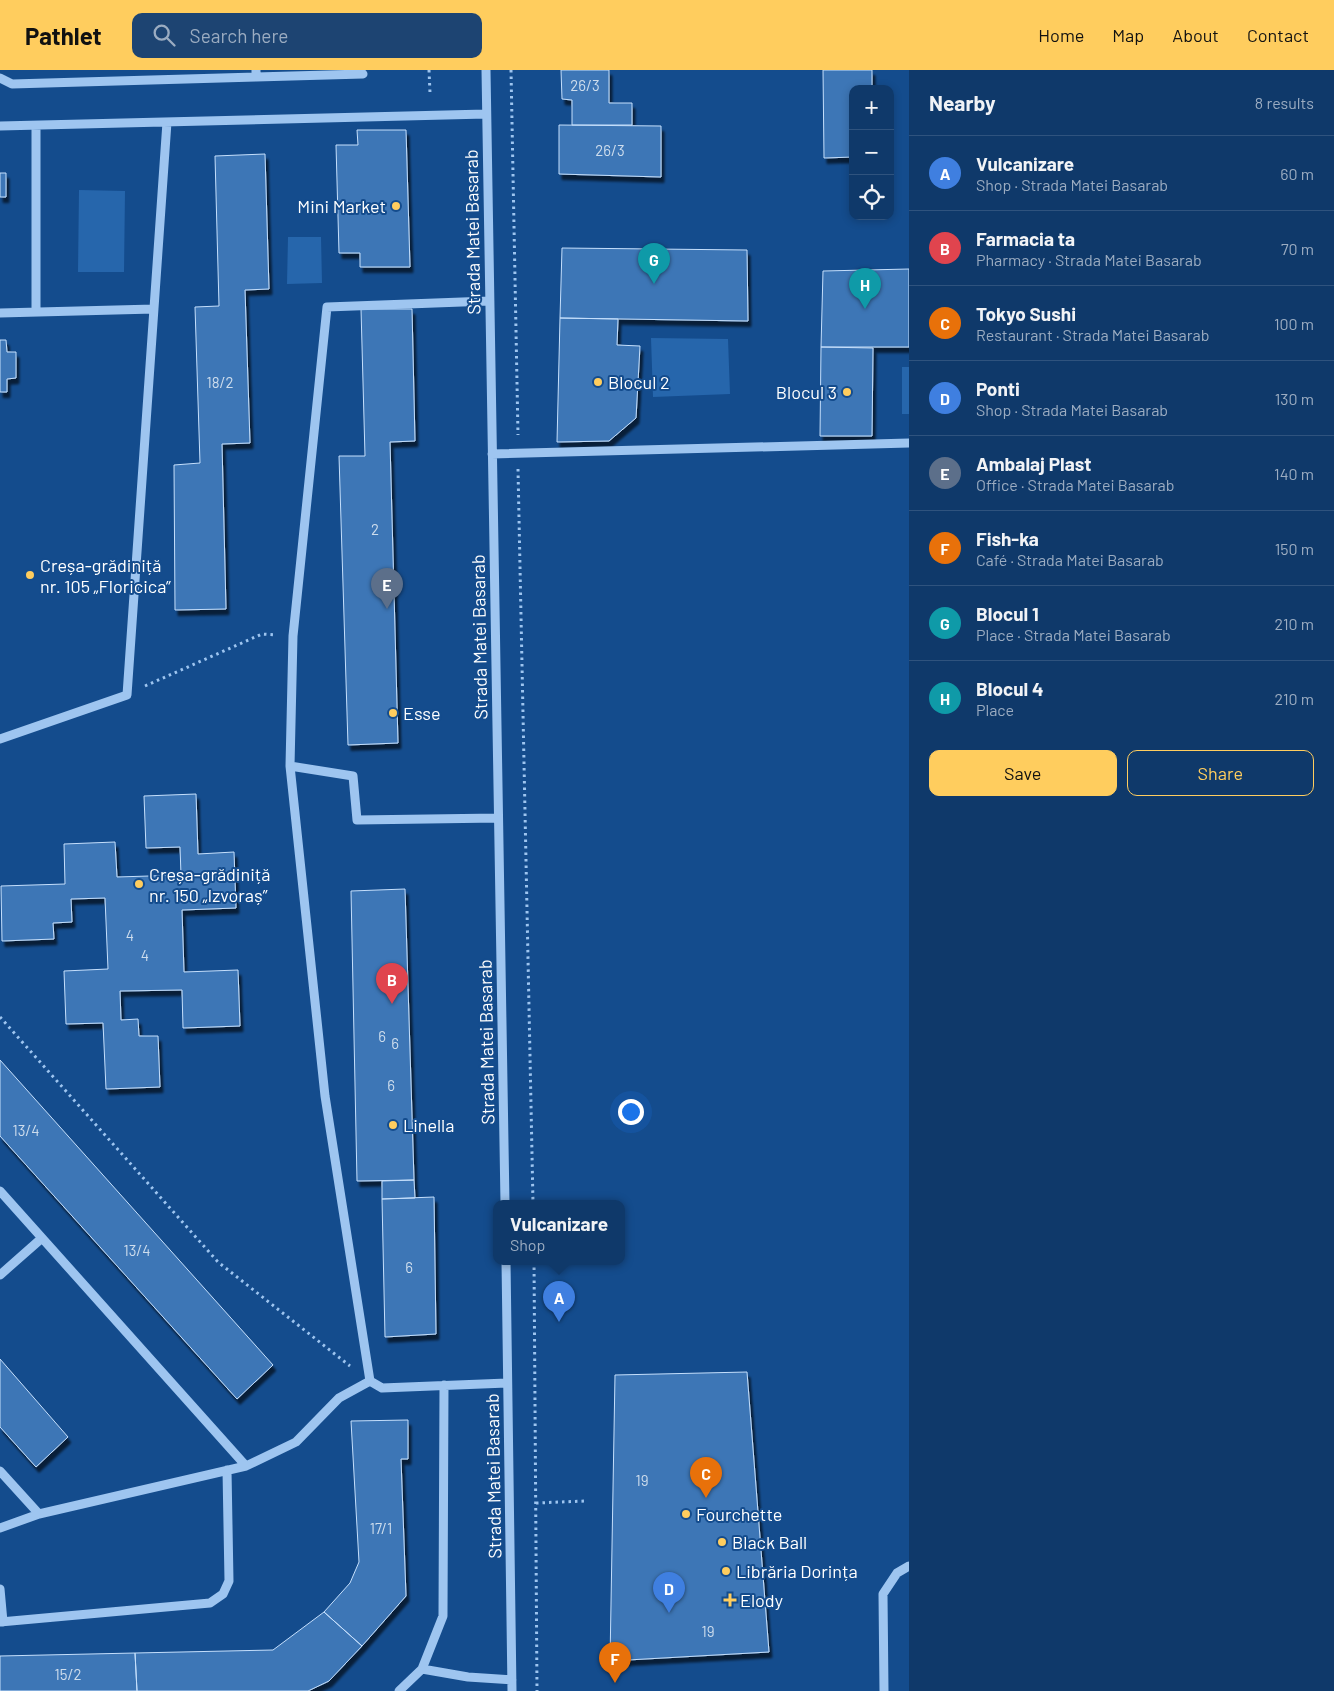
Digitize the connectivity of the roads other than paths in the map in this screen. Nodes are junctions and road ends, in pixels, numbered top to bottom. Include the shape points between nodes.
1 (486, 70) edge
2 (256, 73) edge
3 (363, 74) dead end
4 (0, 78) edge
5 (486, 114) junction
6 (167, 122) junction
7 (0, 126) edge
8 (36, 126) junction
9 (489, 301) junction
10 (154, 310) junction
11 (0, 312) edge
12 (36, 312) junction
13 (909, 443) edge
14 (492, 454) junction
15 (0, 739) edge
16 (290, 766) junction
17 (498, 818) junction
18 (0, 1191) edge
19 (505, 1200) edge
20 (42, 1238) junction
21 (506, 1265) edge
22 (0, 1275) edge
23 (370, 1382) junction
24 (507, 1383) junction
25 (444, 1385) junction
26 (246, 1466) junction
27 (227, 1470) junction
28 (0, 1471) edge
29 (38, 1514) junction
30 (0, 1528) edge
31 (909, 1566) edge
32 (0, 1589) edge
33 (1, 1622) edge
34 (422, 1669) junction
35 (512, 1680) junction
36 (399, 1691) edge
37 (512, 1691) edge
38 (884, 1691) edge

1 - 5 street, Strada Matei Basarab
2 - 3 street
2 - 4 street via 12,84
5 - 6 street
5 - 9 street, Strada Matei Basarab
6 - 8 street
6 - 10 street
7 - 8 street
8 - 12 street
9 - 14 street, Strada Matei Basarab
9 - 16 street via 327,307 293,636
10 - 12 street
10 - 15 street via 127,695
11 - 12 street
13 - 14 street
14 - 17 street, Strada Matei Basarab
16 - 17 street via 353,776 357,820
16 - 23 street via 325,1096
17 - 19 street, Strada Matei Basarab
18 - 20 street
20 - 22 street
20 - 26 street
21 - 24 street, Strada Matei Basarab
23 - 25 street via 382,1388
23 - 26 street via 339,1398 296,1442
24 - 25 street
24 - 35 street, Strada Matei Basarab
25 - 34 street via 443,1616
26 - 27 street
27 - 29 street
27 - 33 street via 229,1581 223,1594 210,1603
28 - 29 street
29 - 30 street
31 - 38 street via 897,1573 883,1594
32 - 33 street
34 - 35 street
34 - 36 street
35 - 37 street, Strada Matei Basarab

